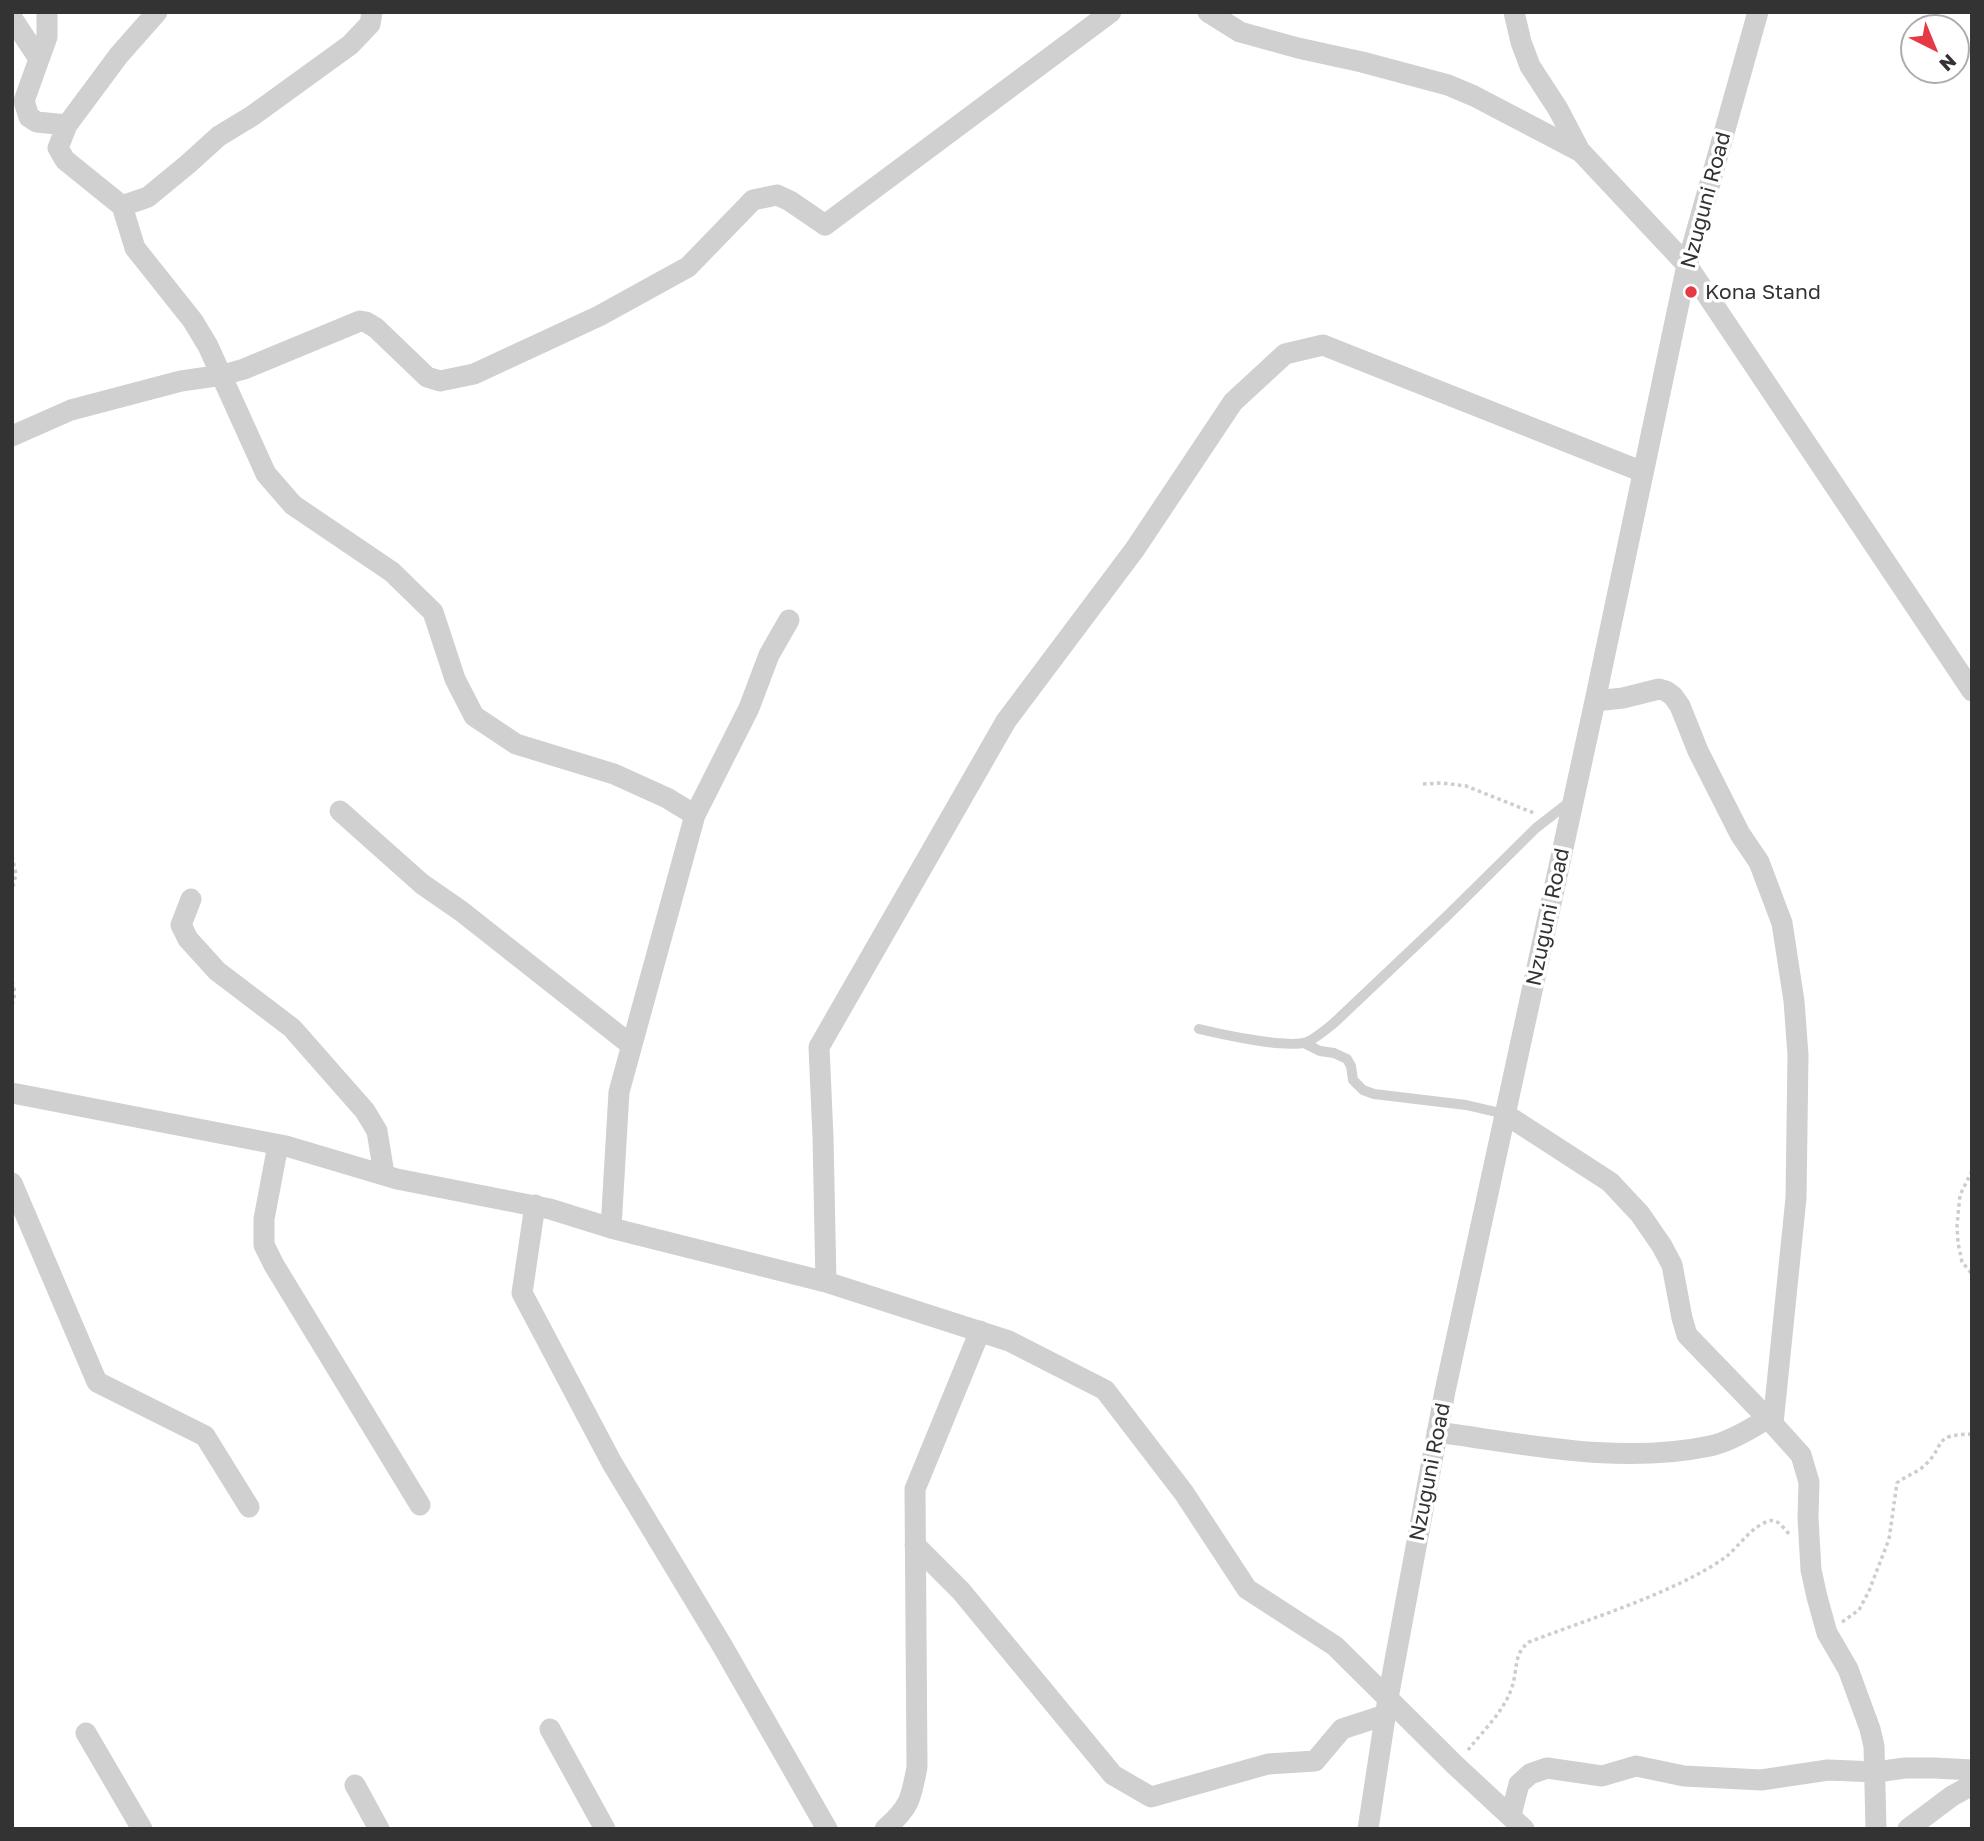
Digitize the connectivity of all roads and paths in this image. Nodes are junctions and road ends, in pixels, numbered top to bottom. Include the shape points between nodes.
1 (47, 12) edge
2 (157, 12) edge
3 (372, 12) edge
4 (1111, 12) edge
5 (1208, 12) edge
6 (1514, 12) edge
7 (1758, 12) edge
8 (12, 18) edge
9 (39, 59) junction
10 (67, 125) junction
11 (1581, 152) junction
12 (121, 206) junction
13 (1687, 265) junction
14 (223, 376) junction
15 (12, 436) edge
16 (1643, 472) junction
17 (789, 620) dead end
18 (1972, 691) edge
19 (1595, 701) junction
20 (1423, 784) dead end
21 (1574, 799) junction
22 (340, 811) dead end
23 (695, 815) junction
24 (1549, 818) junction
25 (12, 856) edge
26 (12, 890) edge
27 (191, 899) dead end
28 (12, 981) edge
29 (12, 1006) edge
30 (1199, 1028) dead end
31 (1304, 1043) junction
32 (631, 1045) junction
33 (12, 1093) edge
34 (1505, 1114) junction
35 (278, 1145) junction
36 (1972, 1171) edge
37 (384, 1174) junction
38 (12, 1183) edge
39 (535, 1205) junction
40 (611, 1228) junction
41 (1972, 1274) edge
42 (826, 1282) junction
43 (980, 1331) junction
44 (1770, 1421) junction
45 (1437, 1432) junction
46 (1972, 1434) edge
47 (419, 1505) dead end
48 (249, 1507) dead end
49 (915, 1545) junction
50 (1812, 1560) junction
51 (1827, 1633) junction
52 (1387, 1707) junction
53 (550, 1729) dead end
54 (86, 1733) dead end
55 (1455, 1765) junction
56 (1972, 1770) edge
57 (1876, 1772) junction
58 (1972, 1784) edge
59 (355, 1785) dead end
60 (1517, 1822) edge
61 (142, 1829) edge
62 (379, 1829) edge
63 (605, 1829) edge
64 (827, 1829) edge
65 (885, 1829) edge
66 (1368, 1829) edge
67 (1876, 1829) edge
68 (1908, 1829) edge

1 - 9 street via 47,37
2 - 10 street
3 - 12 street via 370,24 349,45 219,136 148,197
4 - 14 street via 825,225 777,195 754,200 688,267 599,316 474,374 440,381 427,377 376,328 360,321
5 - 11 street via 1240,32 1448,85
6 - 11 street via 1530,66
7 - 13 street, Nzuguni Road
8 - 9 street
9 - 10 street via 24,101 29,117
10 - 12 street via 58,148 65,160
11 - 13 street
12 - 14 street via 135,248 193,321
13 - 16 street, Nzuguni Road
13 - 18 street
14 - 15 street via 181,381 71,410
14 - 23 street via 266,474 293,505 393,572 433,612 455,679 474,716 516,744 614,774
16 - 19 street, Nzuguni Road
16 - 42 street via 1323,345 1285,354 1233,402 1135,550 1006,721 819,1047
17 - 23 street
19 - 21 street, Nzuguni Road
19 - 44 street via 1659,689 1672,696 1740,834 1759,862 1782,923 1798,1055 1796,1172
20 - 24 path via 1466,786
21 - 24 lane
21 - 34 street, Nzuguni Road
22 - 32 street via 422,884
23 - 32 street
24 - 31 lane via 1334,1023
25 - 26 path via 16,874
27 - 37 street via 181,925 188,939 217,971 292,1028 365,1111 377,1131
28 - 29 path
30 - 31 lane via 1267,1042
31 - 34 lane via 1347,1059 1353,1080 1374,1094
32 - 40 street via 619,1092
33 - 35 street
34 - 44 street via 1610,1182 1640,1214 1672,1265 1687,1335
34 - 45 street, Nzuguni Road
35 - 37 street
35 - 47 street via 264,1219 264,1245
36 - 41 path via 1960,1195 1957,1225 1962,1262
37 - 39 street
38 - 48 street via 97,1382 205,1436
39 - 40 street
39 - 64 street via 522,1293 612,1463
40 - 42 street
42 - 43 street
43 - 49 street via 915,1489
43 - 52 street via 1105,1390 1184,1493 1247,1590 1335,1646
44 - 45 street via 1711,1446 1616,1454
44 - 50 street via 1801,1455 1809,1482
45 - 52 street, Nzuguni Road
46 - 51 path via 1947,1437 1925,1465 1897,1483 1889,1538 1869,1591 1859,1610
49 - 52 street via 961,1591 1113,1775 1152,1797 1268,1764 1315,1761 1342,1729
49 - 65 street via 917,1767 911,1799
50 - 51 street
50 - 55 path via 1772,1520 1714,1565 1675,1586 1529,1642 1518,1656 1509,1697
51 - 57 street via 1848,1669 1870,1729
52 - 55 street
52 - 66 street, Nzuguni Road
53 - 63 street
54 - 61 street
55 - 60 street
56 - 57 street
57 - 60 street via 1828,1770 1761,1780 1684,1776 1636,1766 1602,1776 1547,1768 1519,1784
57 - 67 street
58 - 68 street
59 - 62 street

